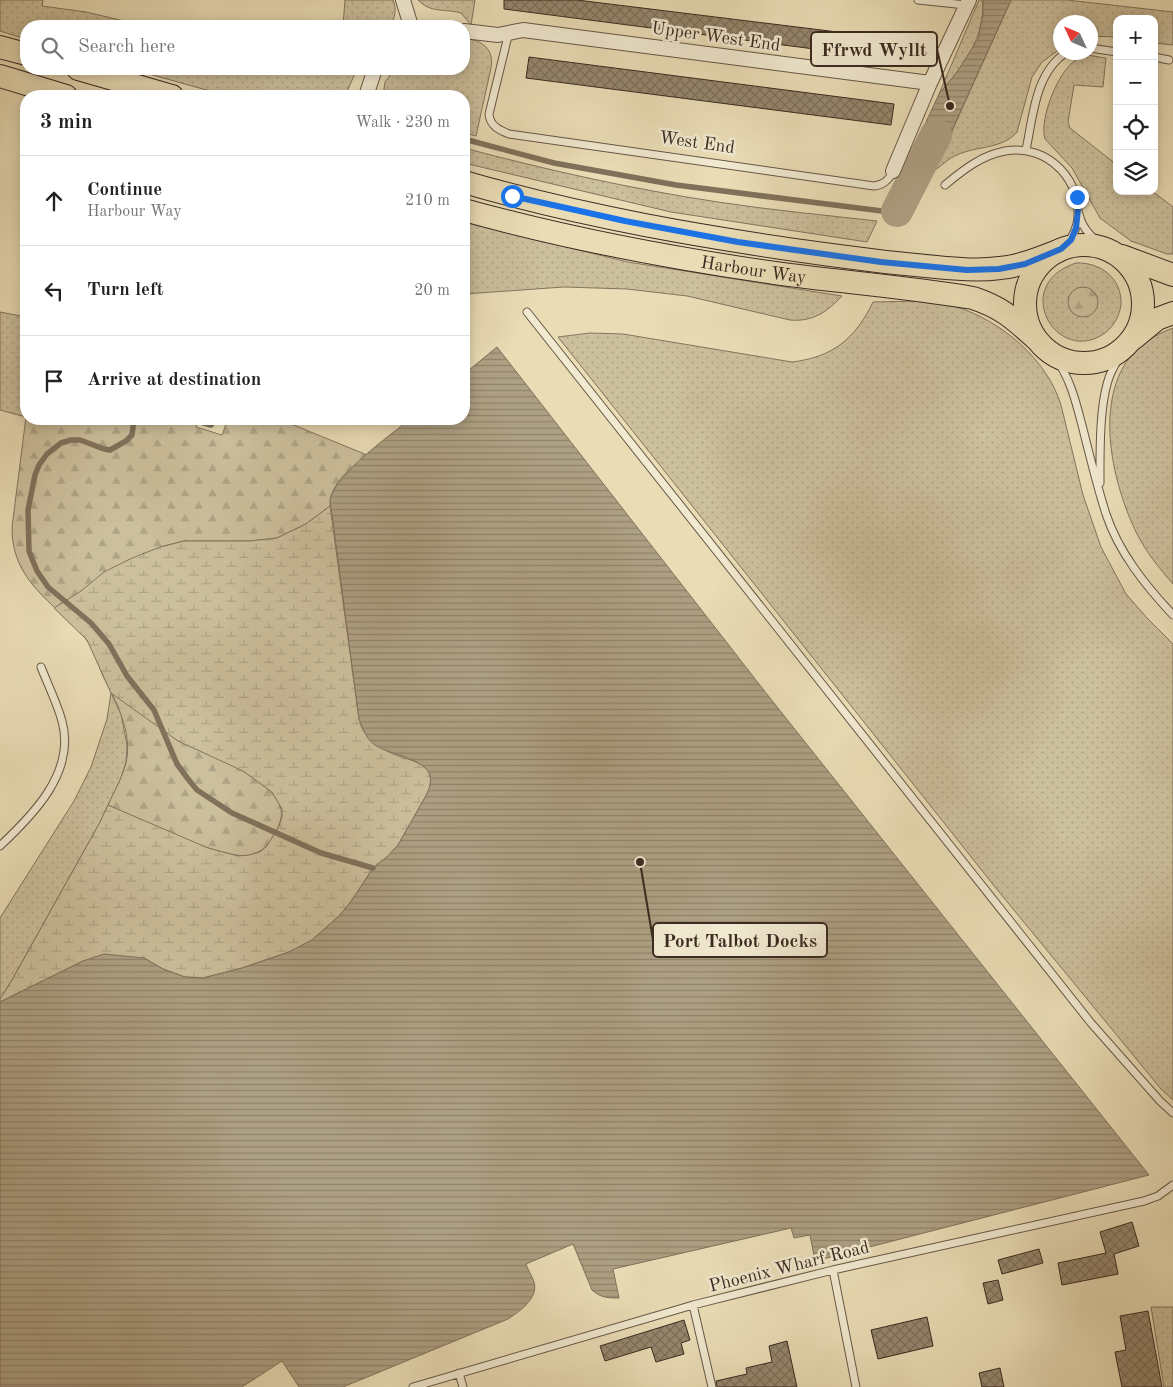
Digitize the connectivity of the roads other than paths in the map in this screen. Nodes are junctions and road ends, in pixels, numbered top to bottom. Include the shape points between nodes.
1 (403, 0) edge
2 (918, 0) edge
3 (968, 3) edge
4 (409, 20) edge
5 (470, 31) edge
6 (504, 33) junction
7 (0, 46) edge
8 (1098, 49) edge
9 (1113, 51) edge
10 (20, 52) edge
11 (1158, 58) edge
12 (1058, 60) edge
13 (1169, 60) dead end
14 (99, 75) edge
15 (373, 75) edge
16 (0, 76) edge
17 (930, 84) junction
18 (46, 90) edge
19 (151, 90) edge
20 (368, 90) edge
21 (1026, 150) junction
22 (892, 171) joint
23 (470, 184) edge
24 (945, 185) dead end
25 (1078, 209) junction
26 (470, 212) edge
27 (1059, 250) junction
28 (1110, 251) junction
29 (1173, 275) edge
30 (527, 312) dead end
31 (1173, 313) edge
32 (1035, 338) junction
33 (1129, 342) junction
34 (1053, 355) junction
35 (1100, 495) junction
36 (1173, 615) edge
37 (41, 667) dead end
38 (0, 846) edge
39 (1173, 1113) edge
40 (1172, 1187) edge
41 (833, 1270) junction
42 (693, 1304) junction
43 (459, 1373) junction
44 (426, 1385) edge
45 (413, 1387) edge
46 (463, 1387) edge
47 (712, 1387) edge
48 (856, 1387) edge

1 - 4 street
2 - 3 lane
3 - 17 street, West End
5 - 6 street, Upper West End
6 - 17 street, Upper West End via 522,30
6 - 22 lane, West End via 489,114 494,126 510,134 874,186 887,181
7 - 10 main road
8 - 9 lane
11 - 13 lane
12 - 21 lane via 1041,84
14 - 19 main road
15 - 20 street
16 - 18 main road
17 - 22 street, West End
21 - 24 lane via 993,154 961,171
21 - 25 lane via 1047,158 1067,177 1077,197
23 - 27 main road, Harbour Way via 512,196 738,242 881,262 967,270 999,269 1025,264
25 - 27 lane via 1071,240
25 - 28 lane via 1089,234
26 - 32 main road, Harbour Way via 658,254 775,273 973,298 998,308
27 - 28 main road via 1086,245
27 - 32 main road via 1044,260 1026,291 1024,307
28 - 29 main road
28 - 33 main road via 1130,267 1142,290 1141,319
30 - 39 lane via 1091,1023
31 - 33 main road via 1149,324
32 - 34 main road
33 - 34 main road via 1114,355 1096,362 1084,364
33 - 35 lane via 1109,376 1105,396
34 - 35 lane via 1062,366 1075,399
35 - 36 lane via 1132,566
37 - 38 lane via 62,720 65,743 62,764 38,807
40 - 41 lane, Phoenix Wharf Road via 1144,1201
41 - 42 lane, Phoenix Wharf Road
41 - 48 lane
42 - 43 lane, Phoenix Wharf Road
42 - 47 lane
43 - 44 lane, Phoenix Wharf Road
43 - 46 lane
44 - 45 lane, Phoenix Wharf Road

